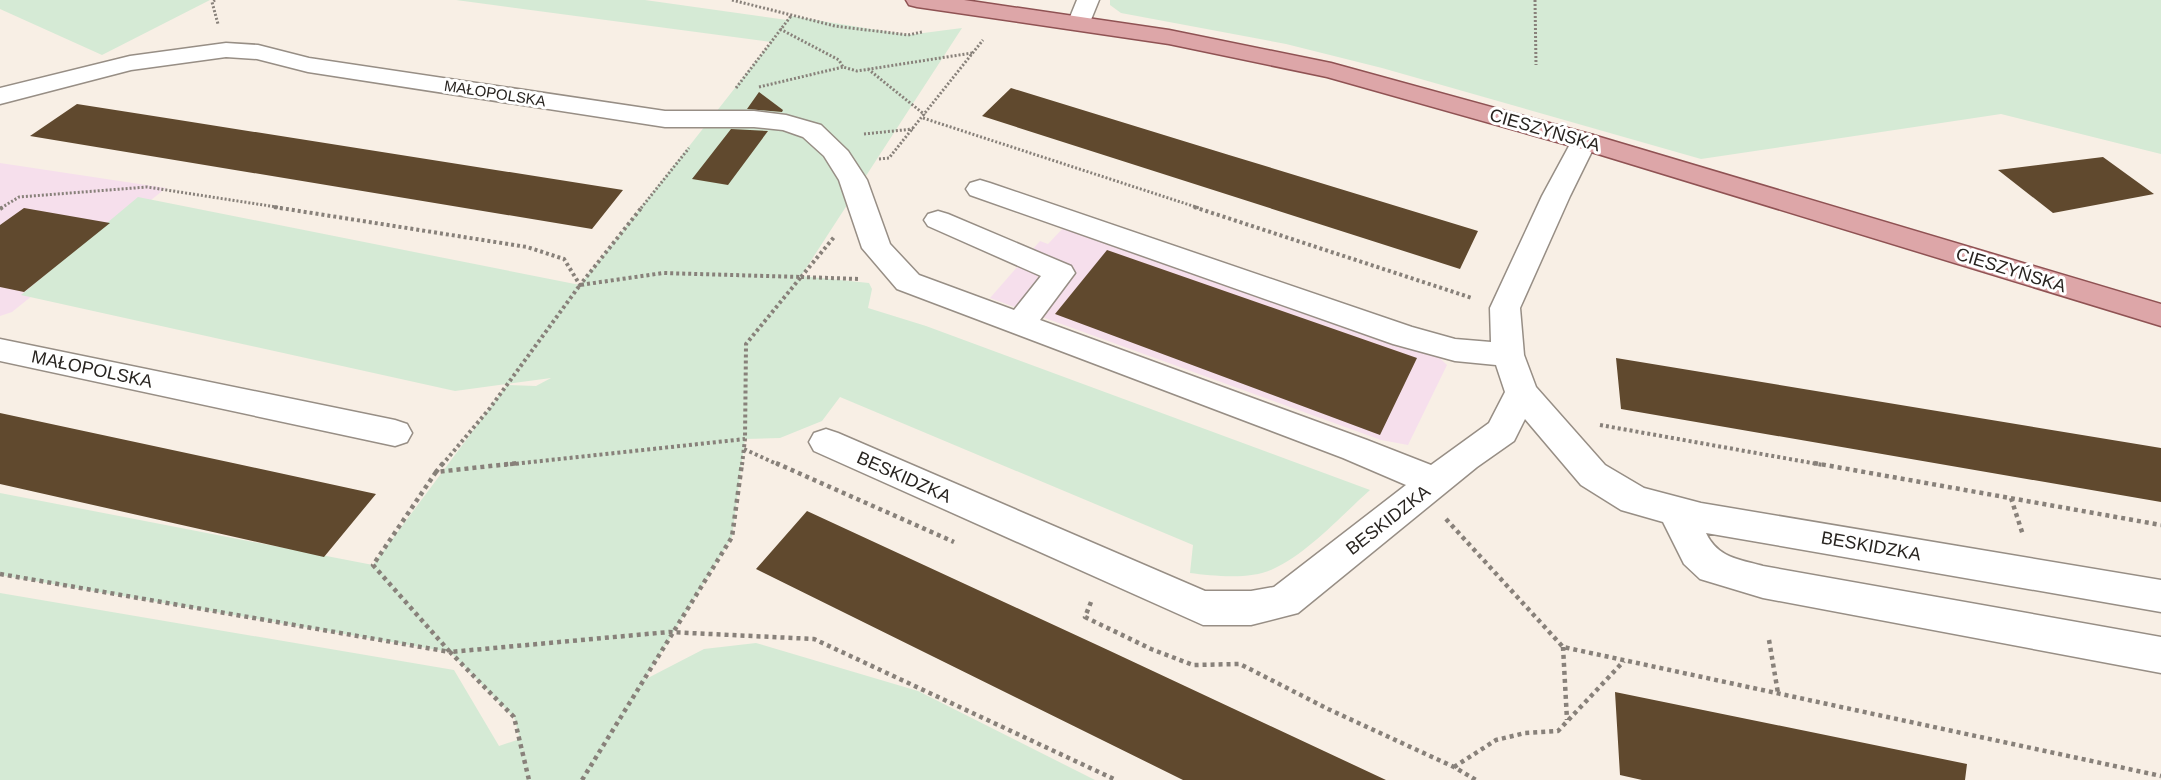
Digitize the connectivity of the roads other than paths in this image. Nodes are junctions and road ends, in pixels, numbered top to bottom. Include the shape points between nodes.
1 (916, 0) edge
2 (1084, 11) edge
3 (0, 96) edge
4 (1584, 141) junction
5 (980, 189) dead end
6 (938, 220) dead end
7 (908, 282) joint
8 (2161, 315) edge
9 (1020, 324) junction
10 (0, 350) edge
11 (1508, 355) junction
12 (1522, 392) junction
13 (395, 433) dead end
14 (826, 442) dead end
15 (1429, 488) junction
16 (1676, 511) junction
17 (2161, 596) edge
18 (2161, 655) edge

1 - 2 main road, CIESZYŃSKA
2 - 4 main road, CIESZYŃSKA via 1169,37 1331,70
3 - 7 street, MAŁOPOLSKA via 130,63 226,50 665,119 713,117 786,123 812,131 835,151 853,180 877,249
4 - 8 main road, CIESZYŃSKA
4 - 11 street, BESKIDZKA via 1504,308
5 - 11 street via 1404,336 1455,350
6 - 9 street via 1060,273
7 - 9 street, BESKIDZKA
9 - 15 street, BESKIDZKA via 1355,449
10 - 13 street, MAŁOPOLSKA
11 - 12 street, BESKIDZKA
12 - 15 street via 1502,432
12 - 16 street, BESKIDZKA via 1593,475 1634,500
14 - 15 street, BESKIDZKA via 1203,608 1251,608 1284,601
16 - 17 street, BESKIDZKA
16 - 18 street via 1697,553 1713,568 1763,582

